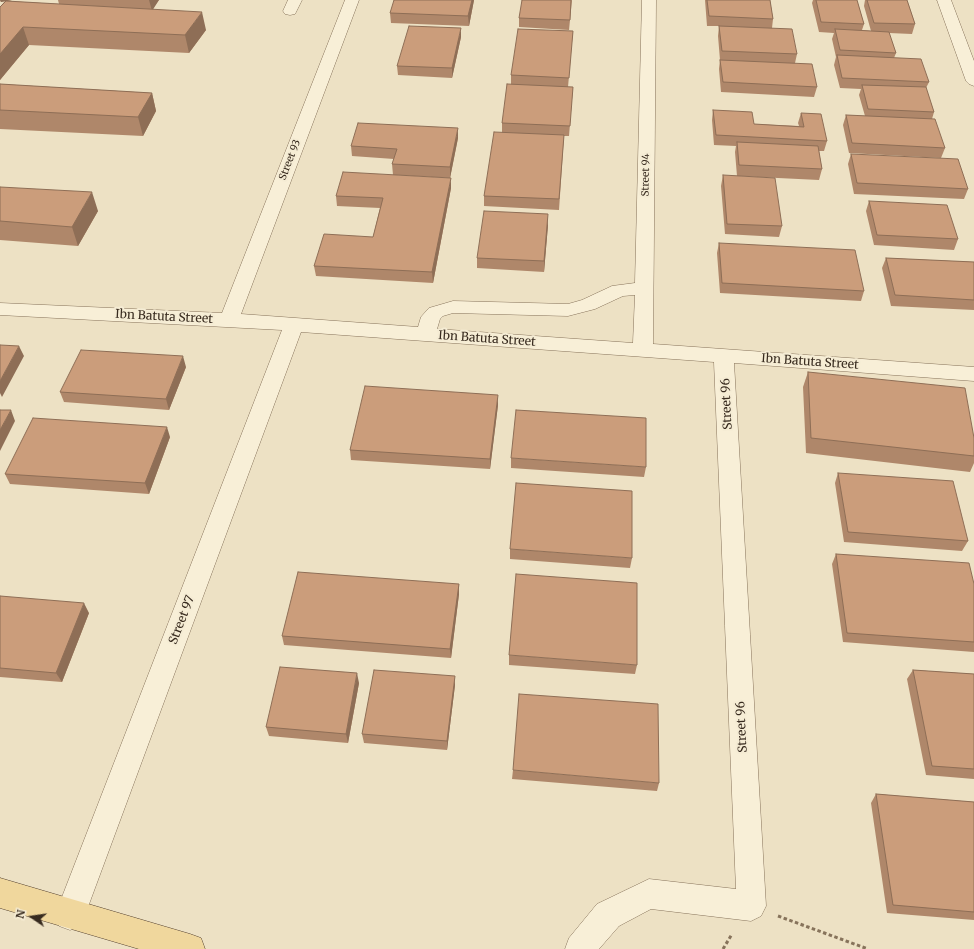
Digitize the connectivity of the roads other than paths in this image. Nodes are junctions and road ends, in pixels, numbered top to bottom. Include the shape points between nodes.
1 (352, 0) edge
2 (649, 0) edge
3 (944, 1) edge
4 (974, 81) edge
5 (644, 288) junction
6 (0, 309) edge
7 (229, 320) junction
8 (294, 325) junction
9 (426, 334) junction
10 (643, 350) junction
11 (724, 356) junction
12 (974, 374) edge
13 (0, 894) edge
14 (70, 915) junction
15 (190, 949) edge
16 (580, 949) edge

1 - 7 street, Street 93
2 - 5 street, Street 94
3 - 4 street
5 - 9 street via 619,290 588,305 568,310 444,309 436,312 431,318
5 - 10 street, Street 94
6 - 7 street, Ibn Batuta Street
7 - 8 street, Ibn Batuta Street
8 - 9 street, Ibn Batuta Street
8 - 14 street, Street 97
9 - 10 street, Ibn Batuta Street
10 - 11 street, Ibn Batuta Street
11 - 12 street, Ibn Batuta Street
11 - 16 street, Street 96 via 750,906 649,894 608,915
13 - 14 main road
14 - 15 main road

